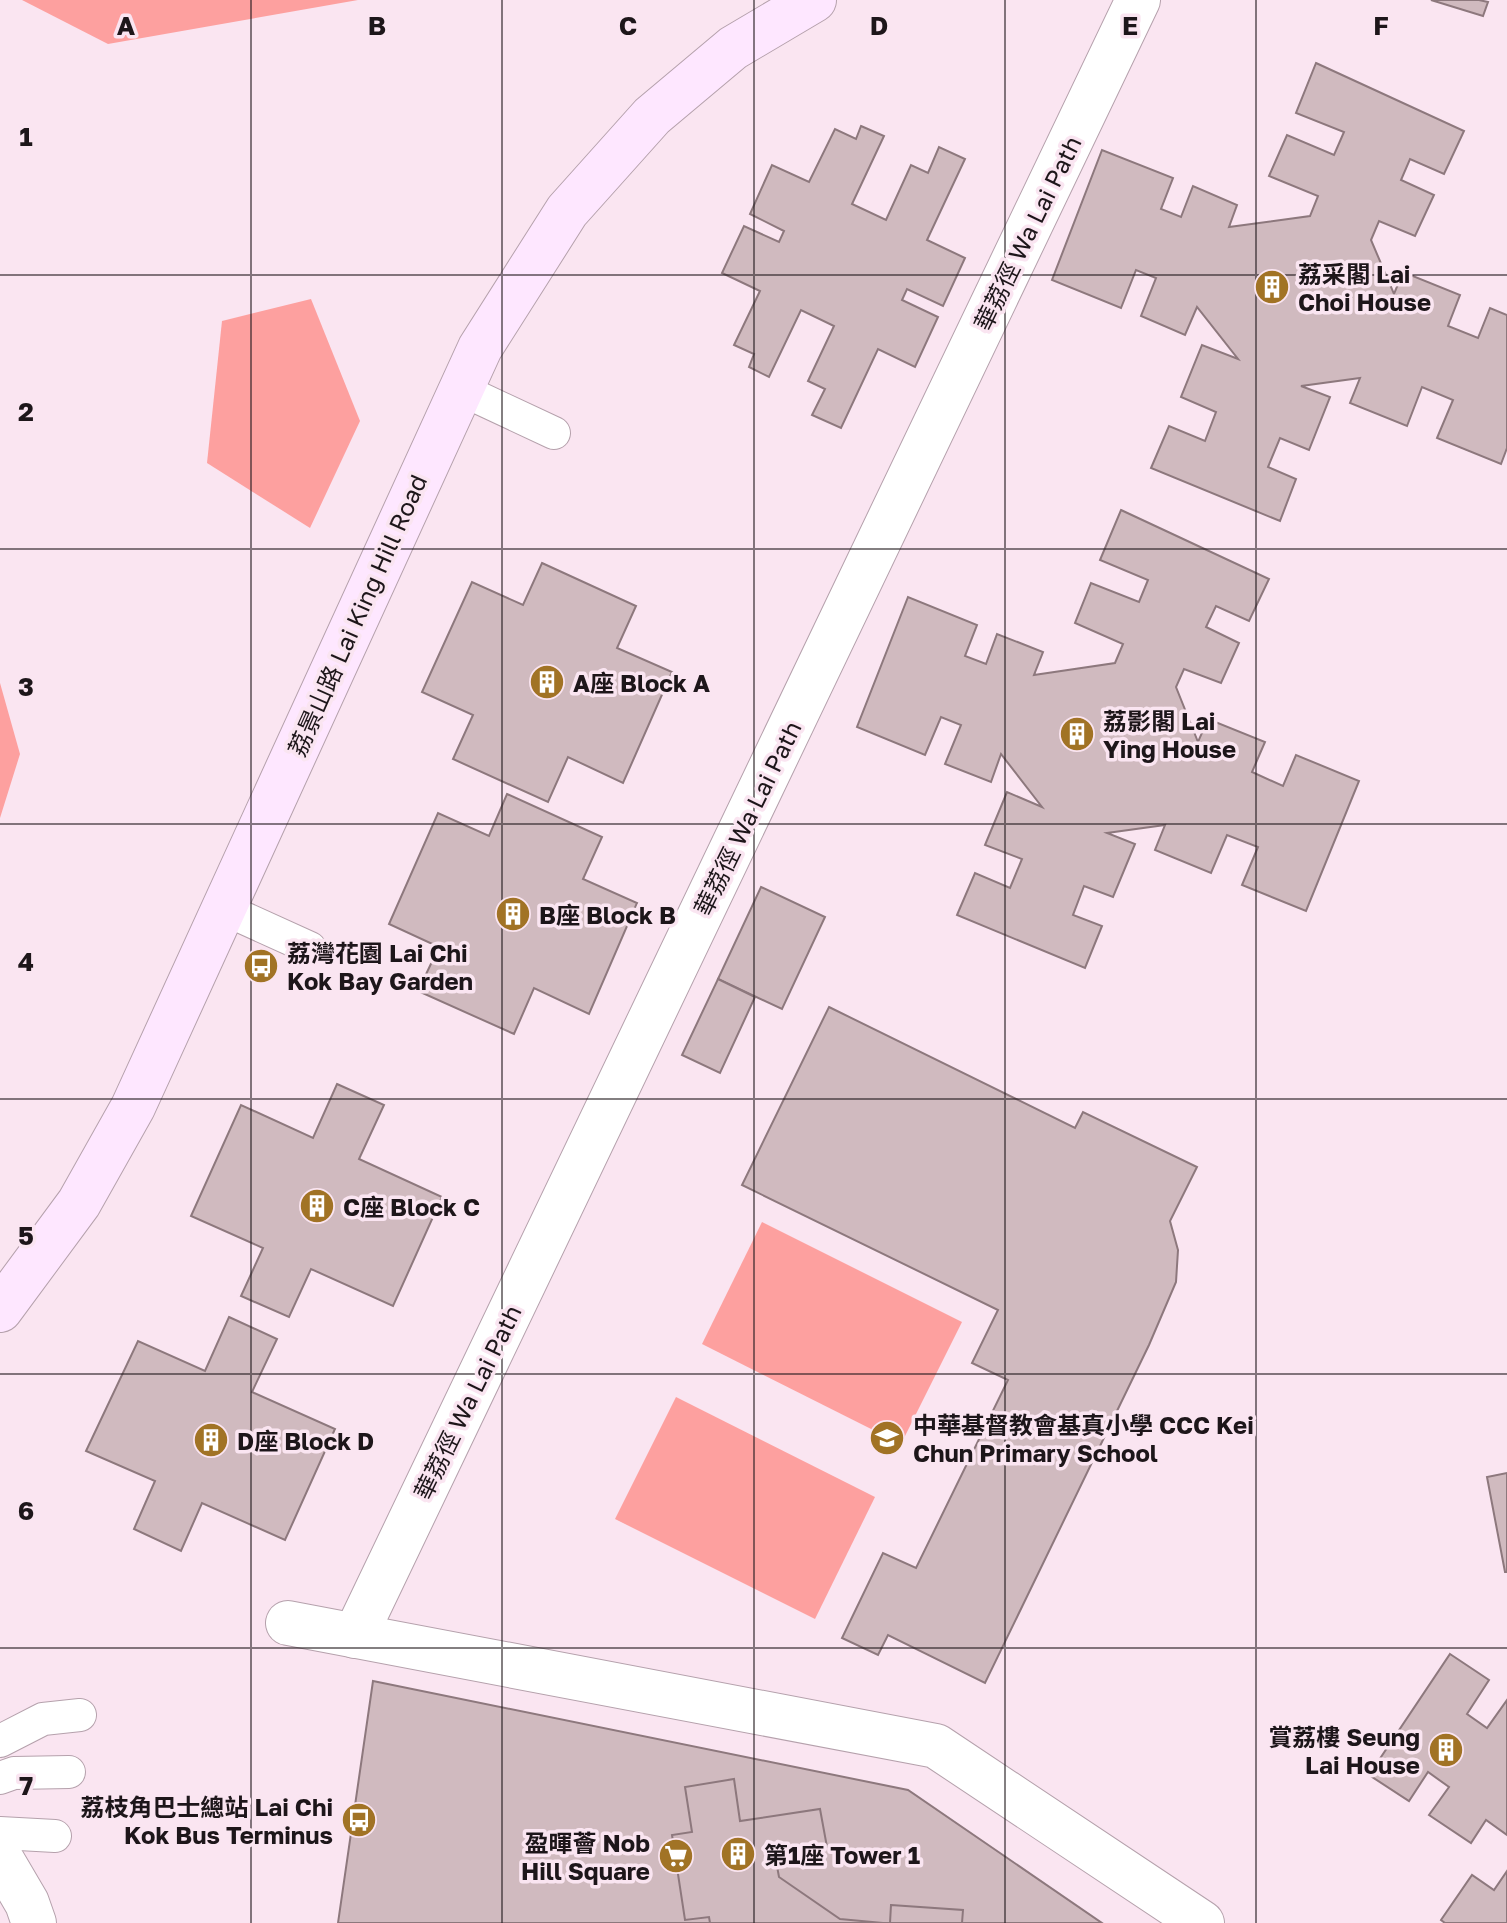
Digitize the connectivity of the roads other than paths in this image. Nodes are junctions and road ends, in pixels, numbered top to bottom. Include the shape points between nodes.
1 (814, 0) edge
2 (1138, 0) edge
3 (460, 389) junction
4 (554, 433) dead end
5 (224, 909) junction
6 (310, 948) dead end
7 (0, 1310) edge
8 (288, 1623) dead end
9 (355, 1636) junction
10 (80, 1715) dead end
11 (0, 1741) edge
12 (69, 1772) dead end
13 (0, 1778) edge
14 (0, 1833) edge
15 (55, 1836) dead end
16 (0, 1857) edge
17 (34, 1923) edge
18 (1202, 1923) edge

1 - 3 main road, 荔景山路 Lai King Hill Road via 733,48 652,116 567,211
2 - 9 street, 華荔徑 Wa Lai Path
3 - 4 lane
3 - 5 main road, 荔景山路 Lai King Hill Road
5 - 6 lane
5 - 7 main road, 荔景山路 Lai King Hill Road via 105,1158 79,1203
8 - 9 street
9 - 18 street via 936,1746
10 - 11 lane via 43,1719
12 - 13 lane
14 - 15 lane
16 - 17 street

